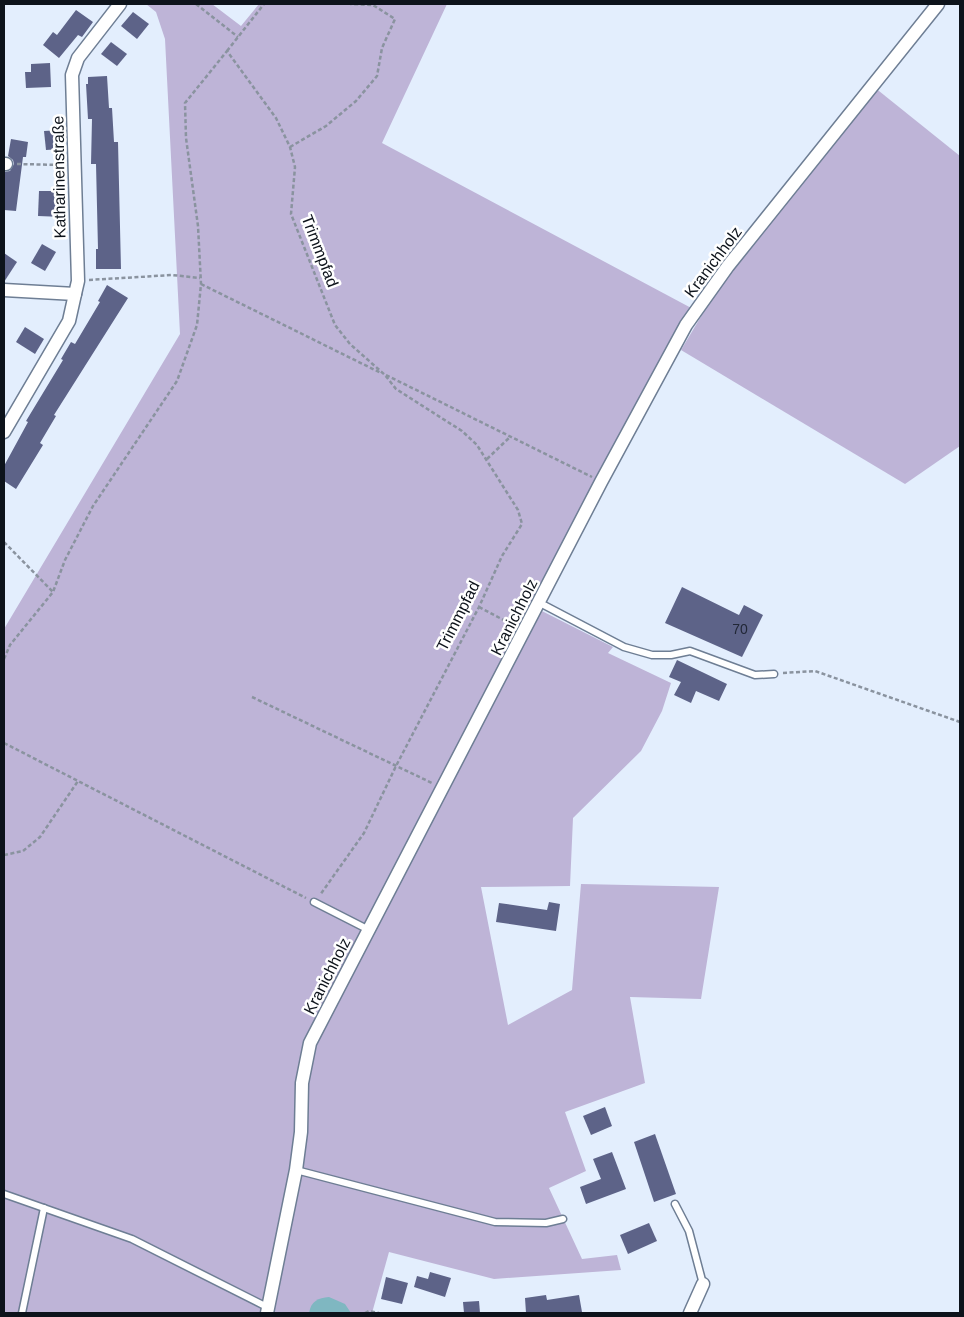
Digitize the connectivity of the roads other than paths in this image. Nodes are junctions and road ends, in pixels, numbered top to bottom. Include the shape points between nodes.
1 (120, 4) edge
2 (938, 4) edge
3 (4, 290) edge
4 (75, 294) junction
5 (4, 432) edge
6 (540, 603) junction
7 (774, 674) road end
8 (314, 902) road end
9 (369, 930) junction
10 (296, 1170) junction
11 (4, 1194) edge
12 (675, 1204) dead end
13 (44, 1208) junction
14 (563, 1219) dead end
15 (703, 1284) joint
16 (267, 1310) edge
17 (22, 1313) edge
18 (690, 1313) edge

1 - 4 street, Katharinenstraße via 78,58 72,75 78,281
2 - 6 street, Kranichholz via 728,266 686,325
3 - 4 street
4 - 5 street, Katharinenstraße via 69,322
6 - 7 lane via 638,652 671,655 690,651 755,674
6 - 9 street, Kranichholz
8 - 9 lane
9 - 10 street, Kranichholz via 310,1043 302,1083
10 - 14 lane via 495,1222 546,1223
10 - 16 street, Kranichholz
11 - 13 lane
12 - 15 lane via 689,1231
13 - 16 lane via 132,1239
13 - 17 lane
15 - 18 street

